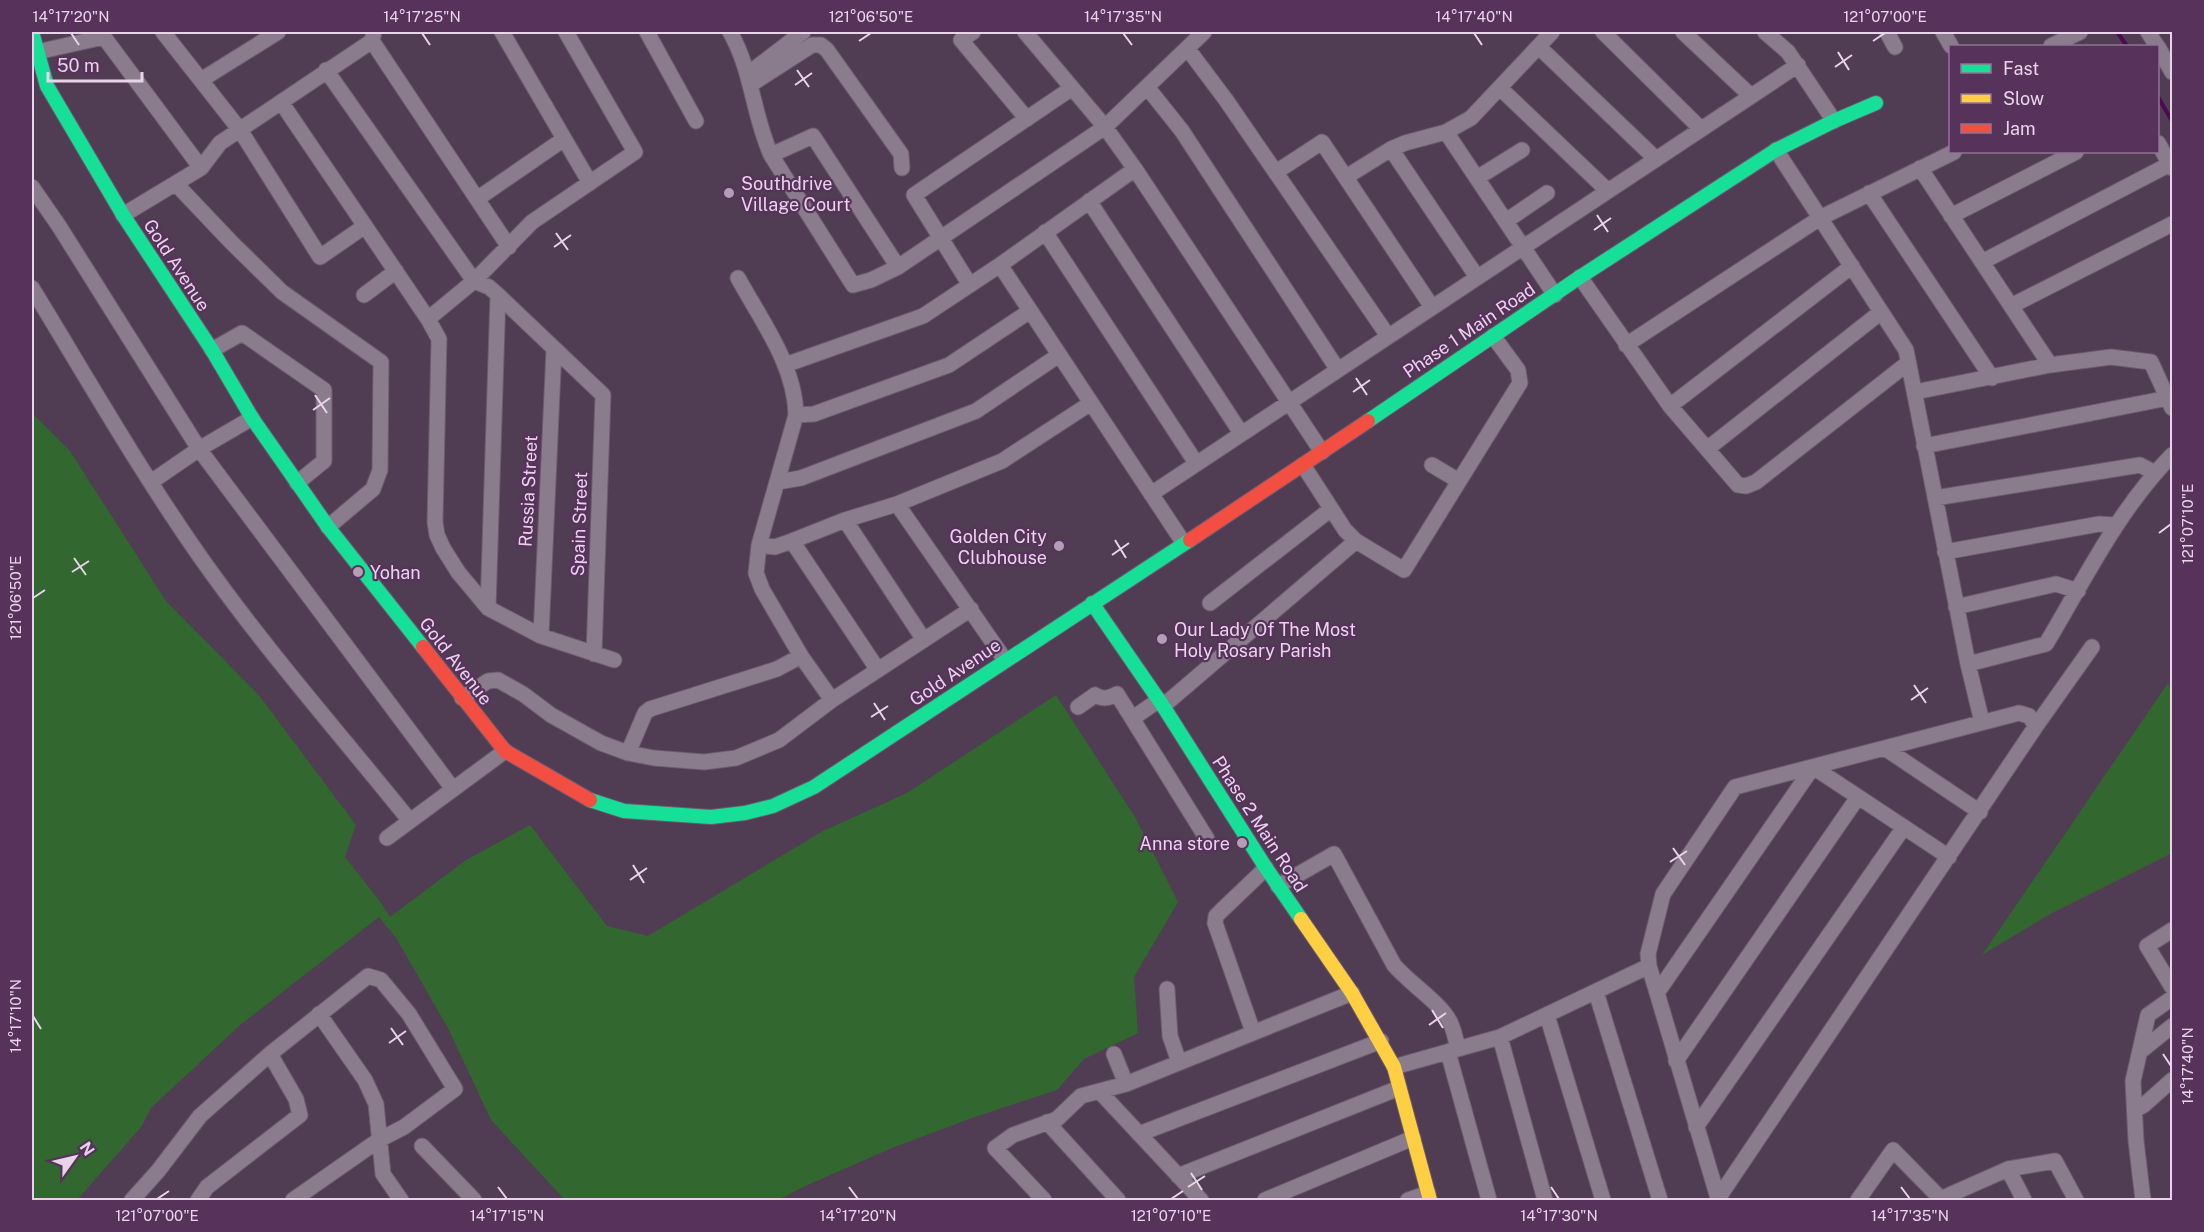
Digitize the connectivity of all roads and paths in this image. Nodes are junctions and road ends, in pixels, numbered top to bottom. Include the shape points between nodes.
1 (32, 32) edge
2 (278, 32) edge
3 (502, 32) edge
4 (566, 32) edge
5 (647, 32) edge
6 (730, 32) edge
7 (803, 32) edge
8 (973, 32) edge
9 (1204, 32) edge
10 (1552, 32) edge
11 (1603, 32) edge
12 (1683, 32) edge
13 (1765, 32) edge
14 (1887, 32) edge
15 (2080, 32) edge
16 (2148, 32) edge
17 (1031, 33) edge
18 (171, 34) edge
19 (373, 36) edge
20 (2053, 45) edge
21 (2156, 45) edge
22 (1539, 47) junction
23 (1895, 47) dead end
24 (1187, 48) junction
25 (2159, 50) edge
26 (37, 52) junction
27 (1798, 65) junction
28 (326, 70) junction
29 (2172, 72) edge
30 (749, 79) junction
31 (201, 80) junction
32 (1147, 87) junction
33 (39, 88) edge
34 (1072, 88) junction
35 (1501, 89) junction
36 (1751, 96) junction
37 (281, 102) junction
38 (1876, 104) dead end
39 (1027, 120) junction
40 (696, 121) dead end
41 (1834, 121) junction
42 (1105, 127) junction
43 (1701, 129) junction
44 (240, 130) junction
45 (1446, 132) junction
46 (564, 138) junction
47 (2159, 146) edge
48 (1391, 149) junction
49 (1522, 150) dead end
50 (1776, 150) junction
51 (1952, 153) edge
52 (2074, 153) edge
53 (771, 155) junction
54 (1656, 159) junction
55 (2171, 166) edge
56 (201, 168) junction
57 (902, 168) dead end
58 (1920, 168) junction
59 (1135, 169) junction
60 (1276, 172) junction
61 (1346, 177) junction
62 (1477, 178) junction
63 (590, 183) junction
64 (176, 184) junction
65 (32, 187) edge
66 (1608, 191) junction
67 (1547, 193) dead end
68 (1869, 193) junction
69 (477, 199) junction
70 (1089, 201) junction
71 (123, 215) junction
72 (1951, 216) junction
73 (1820, 218) junction
74 (1506, 221) junction
75 (2172, 224) edge
76 (365, 226) junction
77 (1045, 232) junction
78 (941, 238) junction
79 (509, 247) junction
80 (1523, 247) junction
81 (1982, 262) junction
82 (1000, 265) junction
83 (898, 267) junction
84 (1852, 267) junction
85 (396, 271) junction
86 (1477, 277) junction
87 (1580, 277) junction
88 (738, 278) dead end
89 (474, 281) junction
90 (970, 285) junction
91 (32, 288) edge
92 (498, 295) junction
93 (1555, 295) junction
94 (364, 296) dead end
95 (2011, 306) junction
96 (1432, 307) junction
97 (1030, 311) junction
98 (1881, 312) junction
99 (428, 319) junction
100 (1388, 336) junction
101 (1493, 336) junction
102 (1626, 345) junction
103 (554, 349) junction
104 (212, 351) junction
105 (1059, 355) junction
106 (1908, 363) junction
107 (785, 365) junction
108 (2050, 365) junction
109 (1338, 370) junction
110 (1992, 378) junction
111 (1915, 392) junction
112 (1289, 402) junction
113 (1090, 403) junction
114 (2170, 403) edge
115 (1670, 406) junction
116 (796, 415) junction
117 (252, 418) junction
118 (1241, 433) junction
119 (1924, 446) junction
120 (199, 448) junction
121 (1707, 449) junction
122 (1322, 452) junction
123 (2172, 455) edge
124 (1196, 463) junction
125 (1303, 465) junction
126 (1432, 465) dead end
127 (2155, 473) junction
128 (1459, 481) junction
129 (151, 482) junction
130 (778, 482) junction
131 (297, 483) junction
132 (1150, 494) junction
133 (1935, 498) junction
134 (897, 504) junction
135 (1331, 509) junction
136 (845, 520) junction
137 (2116, 525) junction
138 (328, 527) junction
139 (792, 541) junction
140 (1356, 541) junction
141 (1183, 543) junction
142 (759, 545) junction
143 (1946, 552) junction
144 (2078, 591) junction
145 (1092, 603) junction
146 (1210, 603) dead end
147 (1956, 607) junction
148 (488, 608) junction
149 (971, 609) junction
150 (541, 636) junction
151 (924, 640) junction
152 (2092, 647) dead end
153 (594, 654) junction
154 (801, 656) junction
155 (614, 660) dead end
156 (1005, 660) junction
157 (1968, 664) junction
158 (878, 670) junction
159 (462, 698) junction
160 (832, 700) junction
161 (1161, 703) junction
162 (1078, 707) dead end
163 (1133, 718) junction
164 (1982, 722) junction
165 (2036, 726) junction
166 (1886, 749) junction
167 (505, 751) junction
168 (628, 753) junction
169 (1813, 767) junction
170 (453, 789) junction
171 (1858, 797) junction
172 (1980, 812) junction
173 (410, 821) junction
174 (1904, 827) junction
175 (387, 838) dead end
176 (1207, 838) dead end
177 (1949, 857) junction
178 (1266, 868) junction
179 (1278, 886) junction
180 (2172, 930) edge
181 (1648, 966) junction
182 (2172, 987) edge
183 (1167, 989) dead end
184 (1596, 992) junction
185 (1352, 993) junction
186 (1657, 993) junction
187 (2172, 998) edge
188 (319, 1014) junction
189 (1547, 1015) junction
190 (2172, 1026) edge
191 (1253, 1032) junction
192 (1500, 1037) junction
193 (1381, 1041) junction
194 (1453, 1051) junction
195 (2141, 1051) junction
196 (270, 1054) junction
197 (1114, 1054) dead end
198 (1676, 1061) junction
199 (1179, 1062) junction
200 (1394, 1067) junction
201 (2172, 1080) edge
202 (1126, 1084) junction
203 (1399, 1088) junction
204 (1100, 1092) junction
205 (2135, 1110) junction
206 (1047, 1122) junction
207 (1696, 1127) junction
208 (1139, 1134) junction
209 (1413, 1138) junction
210 (379, 1140) junction
211 (422, 1146) dead end
212 (2008, 1169) junction
213 (1178, 1176) junction
214 (1968, 1194) edge
215 (313, 1195) edge
216 (1429, 1197) edge
217 (1718, 1199) edge
218 (2144, 1199) edge
219 (132, 1200) edge
220 (198, 1200) edge
221 (293, 1200) edge
222 (401, 1200) edge
223 (474, 1200) edge
224 (1044, 1200) edge
225 (1118, 1200) edge
226 (1201, 1200) edge
227 (1265, 1200) edge
228 (1408, 1200) edge
229 (1490, 1200) edge
230 (1545, 1200) edge
231 (1603, 1200) edge
232 (1660, 1200) edge
233 (1858, 1200) edge
234 (1939, 1200) edge
235 (2024, 1200) edge
236 (2076, 1200) edge

1 - 26 street, Gold Avenue
2 - 31 street
3 - 46 street
4 - 63 street via 635,152
5 - 40 street
6 - 30 street
7 - 30 street
8 - 39 street via 961,40
9 - 24 street
10 - 22 street
11 - 43 street
12 - 36 street
13 - 27 street
14 - 23 street
15 - 20 street
16 - 21 street
17 - 34 street
18 - 31 street
19 - 28 street
19 - 69 street
22 - 35 street
22 - 54 street
24 - 32 street
24 - 60 street
25 - 29 street
26 - 33 street, Gold Avenue
26 - 56 street via 104,37
27 - 36 street
27 - 41 street
28 - 37 street
28 - 89 street
30 - 53 street via 761,132
30 - 57 street via 812,45 820,45 901,154
31 - 44 street
32 - 42 street
32 - 109 street via 1182,131
33 - 71 street, Gold Avenue
34 - 39 street
34 - 42 street
35 - 45 street via 1472,118
35 - 66 street
36 - 43 street
37 - 44 street
37 - 76 street
38 - 41 street, Phase 1 Main Road
39 - 78 street via 914,195
41 - 50 street, Phase 1 Main Road
42 - 59 street
42 - 78 street
43 - 54 street
44 - 56 street via 220,143
44 - 76 street via 321,257
45 - 48 street
45 - 62 street
46 - 63 street
46 - 69 street
47 - 55 street
48 - 61 street
48 - 86 street
49 - 62 street
50 - 73 street
50 - 87 street, Phase 1 Main Road
51 - 58 street
52 - 72 street
53 - 83 street via 813,136
53 - 83 street via 853,285
54 - 66 street
55 - 81 street
56 - 64 street
58 - 68 street
58 - 72 street
59 - 70 street
59 - 112 street
60 - 61 street via 1322,142
60 - 100 street
61 - 96 street
62 - 74 street
63 - 79 street via 532,222
64 - 71 street
64 - 138 street via 282,292 381,362 380,470 373,489
65 - 120 street
66 - 80 street
67 - 74 street
68 - 73 street
68 - 110 street
69 - 79 street
70 - 77 street
70 - 118 street
71 - 104 street, Gold Avenue
72 - 81 street
73 - 84 street
73 - 102 street
74 - 80 street
75 - 95 street
76 - 85 street
77 - 82 street
77 - 124 street
78 - 83 street
78 - 90 street
79 - 89 street
80 - 86 street
80 - 93 street
81 - 95 street
82 - 90 street
82 - 97 street
84 - 98 street
84 - 115 street
85 - 94 street
85 - 99 street
86 - 96 street
87 - 93 street, Phase 1 Main Road
87 - 102 street
88 - 107 street
89 - 92 street
89 - 99 street
90 - 107 street via 923,316
91 - 129 street
92 - 103 street
92 - 148 street
93 - 101 street, Phase 1 Main Road
95 - 108 street
96 - 100 street
97 - 105 street
97 - 116 street via 949,365 814,414
98 - 106 street via 1906,350
98 - 121 street
99 - 148 street via 439,339 436,535 458,572
100 - 109 street
101 - 122 street, Phase 1 Main Road
101 - 128 street via 1518,370 1520,383
102 - 115 street
103 - 150 street, Russia Street
103 - 153 street, Spain Street via 603,395
104 - 117 street, Gold Avenue
104 - 131 street via 242,333 324,390 324,461
105 - 113 street
105 - 130 street via 976,411 801,477
106 - 111 street
106 - 121 street via 1756,482 1738,485
107 - 116 street
108 - 110 street
108 - 114 street via 2111,357 2151,362
109 - 112 street
110 - 111 street
111 - 119 street
112 - 118 street
112 - 122 street
113 - 132 street
113 - 134 street via 1002,461
114 - 119 street
115 - 121 street
116 - 130 street
117 - 120 street
117 - 131 street, Gold Avenue
118 - 124 street
119 - 133 street
120 - 129 street
120 - 170 street
122 - 125 street, Phase 1 Main Road
123 - 127 street
124 - 132 street
125 - 135 street
125 - 141 street, Phase 1 Main Road
126 - 128 street
127 - 133 street via 2140,465
127 - 137 street
128 - 140 street via 1404,570
129 - 173 street via 201,558 266,644
130 - 142 street
131 - 138 street, Gold Avenue
132 - 141 street
133 - 143 street
134 - 136 street
134 - 149 street
135 - 140 street
135 - 146 street
136 - 139 street
136 - 151 street
137 - 143 street via 2099,524
137 - 144 street
138 - 159 street, Gold Avenue
139 - 142 street via 775,547
139 - 158 street
140 - 161 street
141 - 145 street, Phase 1 Main Road
142 - 154 street via 756,573 762,589
143 - 147 street
144 - 147 street via 2056,584
144 - 157 street via 2046,644
145 - 156 street, Gold Avenue
145 - 161 street, Phase 2 Main Road
147 - 157 street
148 - 150 street
149 - 151 street
149 - 156 street
150 - 153 street
151 - 158 street
152 - 165 street
153 - 155 street
154 - 160 street
154 - 168 street via 777,669 650,709
156 - 167 street, Gold Avenue via 814,787 773,807 745,813 711,817 624,811 588,799
157 - 164 street
158 - 160 street
159 - 167 street, Gold Avenue
159 - 168 street via 488,681 498,680 551,715
160 - 168 street via 779,740 736,758 704,762
161 - 163 street
161 - 178 street, Phase 2 Main Road
162 - 163 street via 1095,695 1107,698 1117,694
163 - 176 street
164 - 165 street via 2024,714
164 - 166 street
165 - 172 street
166 - 169 street
166 - 172 street
167 - 170 street
169 - 171 street
169 - 181 street via 1735,787 1663,894
169 - 186 street
170 - 173 street
171 - 174 street
171 - 198 street
172 - 177 street
173 - 175 street
174 - 177 street
174 - 207 street
177 - 217 street
178 - 179 street, Phase 2 Main Road
178 - 191 street via 1216,916 1215,923
179 - 185 street, Phase 2 Main Road
179 - 194 street via 1334,854 1395,965 1450,1021
180 - 182 street via 2147,946
181 - 184 street
181 - 186 street
183 - 199 street via 1170,1036
184 - 189 street
184 - 232 street
185 - 191 street
185 - 193 street, Phase 2 Main Road
186 - 198 street
187 - 195 street via 2148,1015
188 - 196 street
188 - 210 street via 376,1104
188 - 210 street via 368,976 381,980 409,1014 454,1089
189 - 192 street
189 - 231 street
190 - 195 street
191 - 199 street
192 - 194 street
192 - 230 street
193 - 200 street, Phase 2 Main Road
193 - 208 street
194 - 200 street
194 - 229 street
195 - 205 street via 2133,1081
196 - 219 street via 200,1116
196 - 220 street via 296,1100 300,1115 207,1187
197 - 202 street
198 - 207 street
199 - 202 street
200 - 203 street, Phase 2 Main Road
201 - 205 street
202 - 204 street
203 - 209 street, Phase 2 Main Road
203 - 213 street
204 - 206 street via 1081,1096 1057,1119
204 - 208 street
205 - 218 street
206 - 224 street via 1013,1135 995,1148
206 - 225 street
207 - 217 street
208 - 213 street
209 - 216 street, Phase 2 Main Road
209 - 227 street
210 - 215 street
210 - 222 street via 383,1174
211 - 223 street
212 - 214 street
212 - 235 street
212 - 236 street via 2055,1161
213 - 226 street
214 - 234 street
215 - 221 street
216 - 228 street
233 - 234 street via 1893,1150

